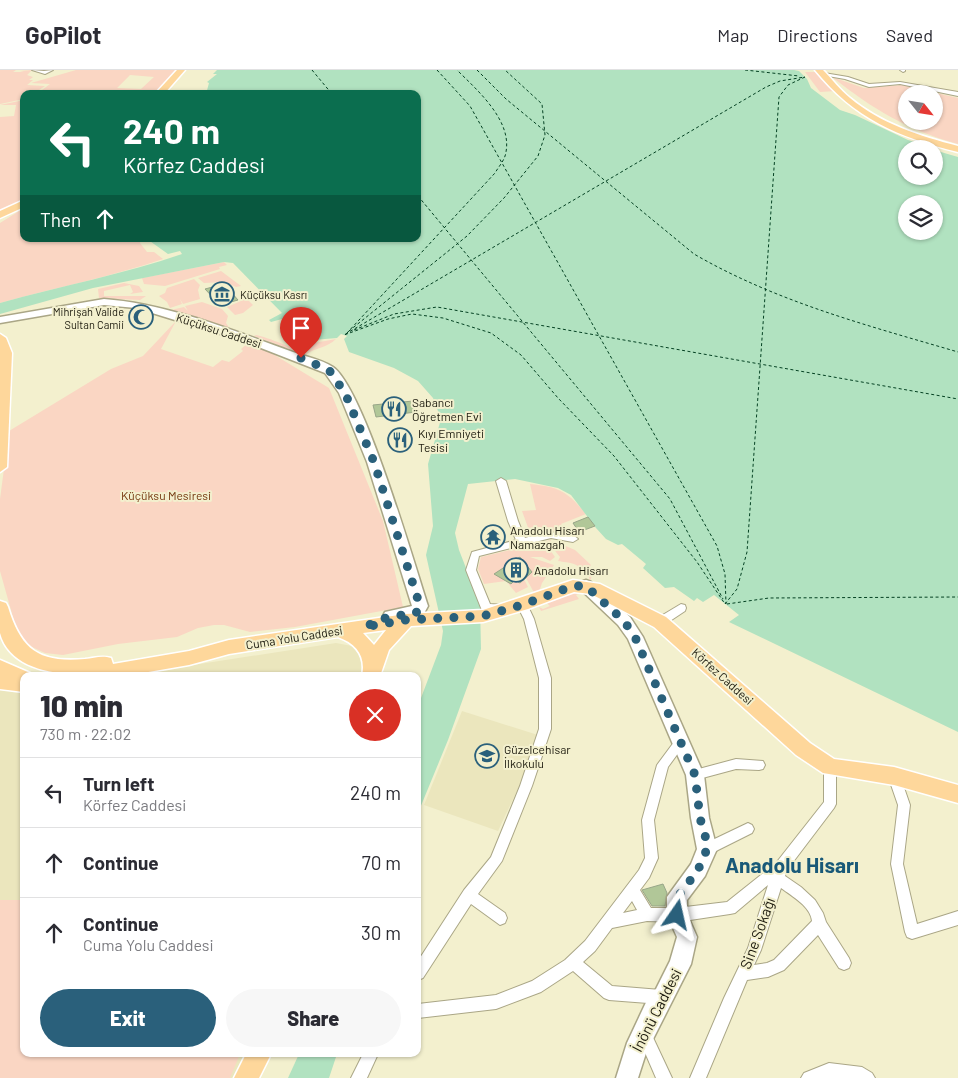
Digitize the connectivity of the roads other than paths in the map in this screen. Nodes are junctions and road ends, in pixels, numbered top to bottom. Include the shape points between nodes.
1 (34, 70) edge
2 (51, 70) edge
3 (181, 70) edge
4 (825, 73) edge
5 (849, 73) dead end
6 (922, 81) dead end
7 (911, 85) edge
8 (929, 85) edge
9 (163, 90) edge
10 (943, 91) edge
11 (958, 94) edge
12 (958, 148) edge
13 (20, 205) edge
14 (0, 215) edge
15 (1, 319) edge
16 (1, 342) edge
17 (1, 448) edge
18 (0, 467) edge
19 (501, 481) dead end
20 (573, 539) dead end
21 (522, 542) junction
22 (586, 586) junction
23 (0, 607) edge
24 (514, 608) junction
25 (681, 608) dead end
26 (434, 619) joint
27 (406, 620) junction
28 (660, 622) junction
29 (364, 627) junction
30 (339, 631) junction
31 (213, 650) junction
32 (0, 667) edge
33 (51, 672) edge
34 (109, 672) edge
35 (372, 672) edge
36 (20, 676) edge
37 (0, 682) edge
38 (20, 684) edge
39 (681, 741) junction
40 (759, 765) dead end
41 (830, 767) junction
42 (695, 775) junction
43 (894, 776) junction
44 (958, 794) edge
45 (748, 829) dead end
46 (707, 849) junction
47 (779, 873) junction
48 (632, 888) junction
49 (469, 895) junction
50 (648, 914) junction
51 (677, 915) junction
52 (500, 918) dead end
53 (958, 918) edge
54 (606, 923) junction
55 (819, 924) junction
56 (573, 962) junction
57 (844, 963) dead end
58 (421, 967) edge
59 (743, 973) junction
60 (664, 997) junction
61 (421, 1011) edge
62 (644, 1033) junction
63 (257, 1057) edge
64 (370, 1057) edge
65 (246, 1078) edge
66 (359, 1078) edge
67 (626, 1078) edge
68 (664, 1078) edge
69 (698, 1078) edge
70 (809, 1078) edge
71 (867, 1078) edge

1 - 2 street via 44,73
3 - 9 main road
4 - 5 street via 845,76
4 - 7 street via 869,86
4 - 12 main road via 847,101 872,117 912,136
6 - 8 street
10 - 11 street
13 - 14 main road
15 - 29 street, Küçüksu Caddesi via 104,302 136,305 247,338 329,370 345,393 374,462 420,606 416,613 388,617
16 - 17 main road via 6,353
17 - 18 main road
19 - 21 street
20 - 21 street via 551,535
21 - 24 street via 475,554 471,570 486,608
22 - 24 main road, Körfez Caddesi via 573,586
22 - 28 main road, Körfez Caddesi via 605,592
22 - 39 street via 624,621 635,637
23 - 33 main road, Cuma Yolu Caddesi via 3,621 18,650
24 - 26 main road, Körfez Caddesi via 483,616
24 - 49 street via 529,619 545,678 545,730 496,861
25 - 28 street
26 - 27 main road, Cuma Yolu Caddesi
27 - 29 main road, Cuma Yolu Caddesi
27 - 35 main road via 378,650
28 - 41 main road, Körfez Caddesi via 709,662 803,749
29 - 30 main road, Cuma Yolu Caddesi
30 - 31 main road, Cuma Yolu Caddesi
30 - 35 main road via 358,638 369,649
31 - 33 main road, Cuma Yolu Caddesi via 193,647
31 - 34 main road, Cuma Yolu Caddesi via 189,658
32 - 36 main road
37 - 38 main road
39 - 42 street
39 - 48 street via 662,765 648,820 652,858
40 - 42 street via 736,764
41 - 43 main road, Körfez Caddesi
41 - 47 street, Sine Sokağı via 830,804
42 - 46 street
43 - 44 main road, Körfez Caddesi
43 - 53 street via 904,804 897,864 912,932
45 - 46 street
46 - 51 street via 698,870 677,898
47 - 51 street via 730,908
47 - 55 street via 818,914
47 - 59 street, Sine Sokağı via 754,950
48 - 50 street
48 - 54 street
49 - 52 street
49 - 58 street
50 - 51 street
50 - 54 street
51 - 60 street, İnönü Caddesi via 687,937 680,964
54 - 56 street via 590,946
55 - 57 street
55 - 59 street via 779,965
56 - 60 street via 609,993
56 - 61 street via 536,987 496,1002
59 - 69 street, Sine Sokağı
60 - 62 street, İnönü Caddesi via 656,1004
62 - 67 street, İnönü Caddesi
62 - 68 street
63 - 65 main road
64 - 66 street
70 - 71 street via 829,1071

